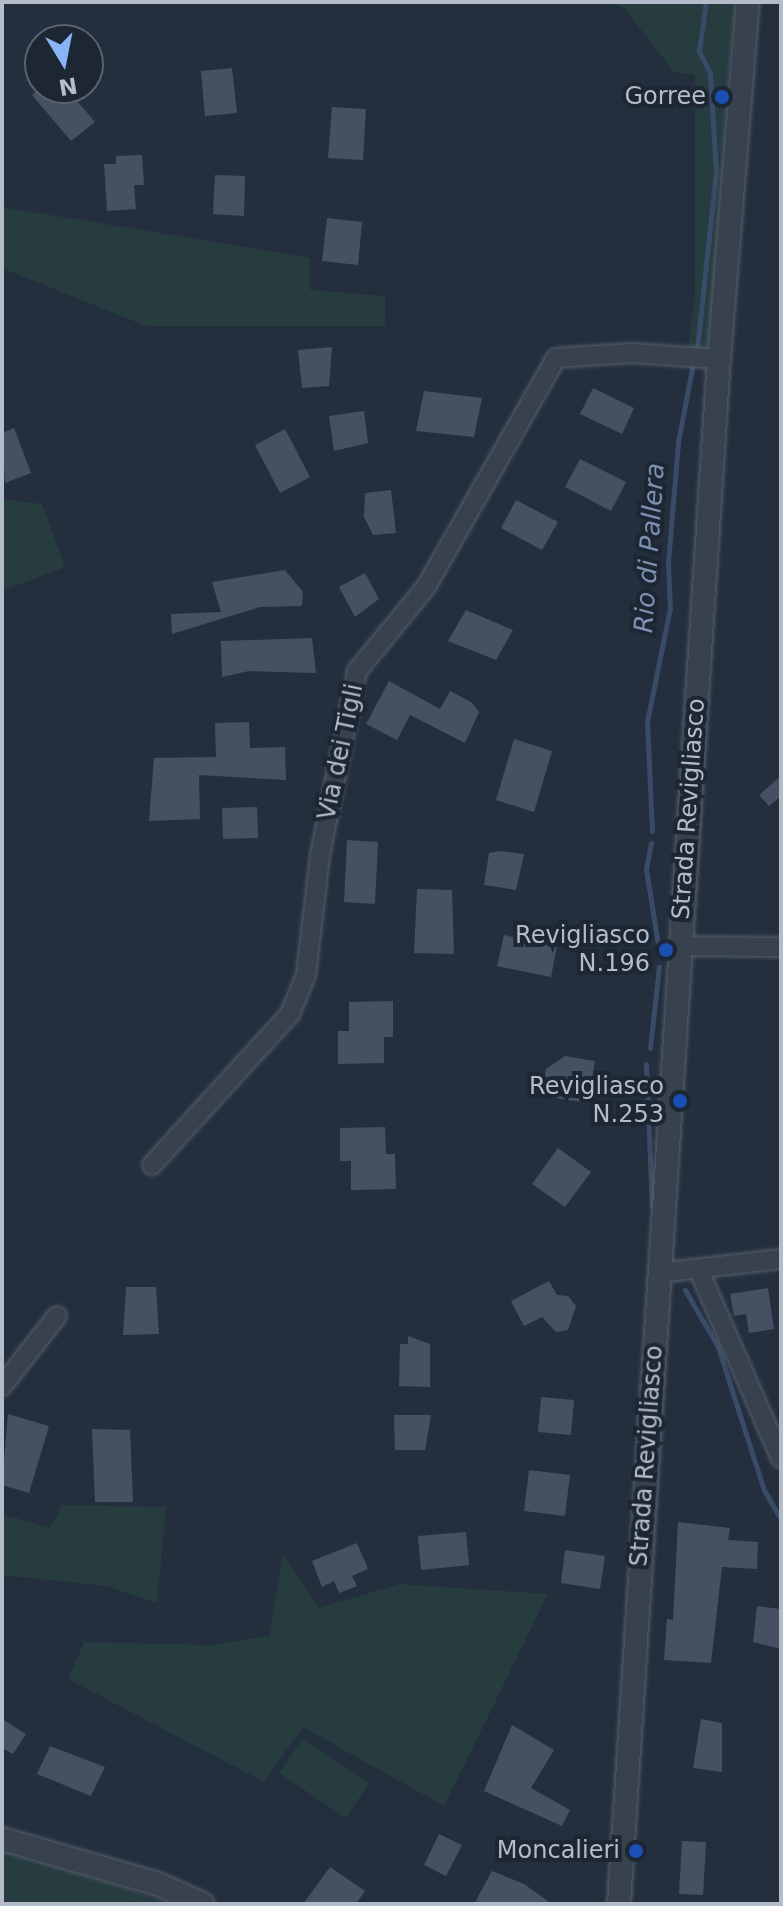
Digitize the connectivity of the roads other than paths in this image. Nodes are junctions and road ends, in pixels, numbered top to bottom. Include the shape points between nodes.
1 (748, 2) edge
2 (719, 359) junction
3 (680, 946) junction
4 (781, 947) edge
5 (152, 1165) dead end
6 (781, 1259) edge
7 (658, 1273) junction
8 (700, 1273) junction
9 (57, 1316) dead end
10 (2, 1386) edge
11 (781, 1458) edge
12 (2, 1839) edge
13 (203, 1904) edge
14 (619, 1904) edge

1 - 2 street, Strada Revigliasco
2 - 3 street, Strada Revigliasco
2 - 5 street, Via dei Tigli via 632,353 556,358 426,587 357,671 320,855 306,975 290,1014
3 - 4 street
3 - 7 street, Strada Revigliasco
6 - 8 street
7 - 8 street
7 - 14 street, Strada Revigliasco
8 - 11 street
9 - 10 street
12 - 13 street via 158,1884

